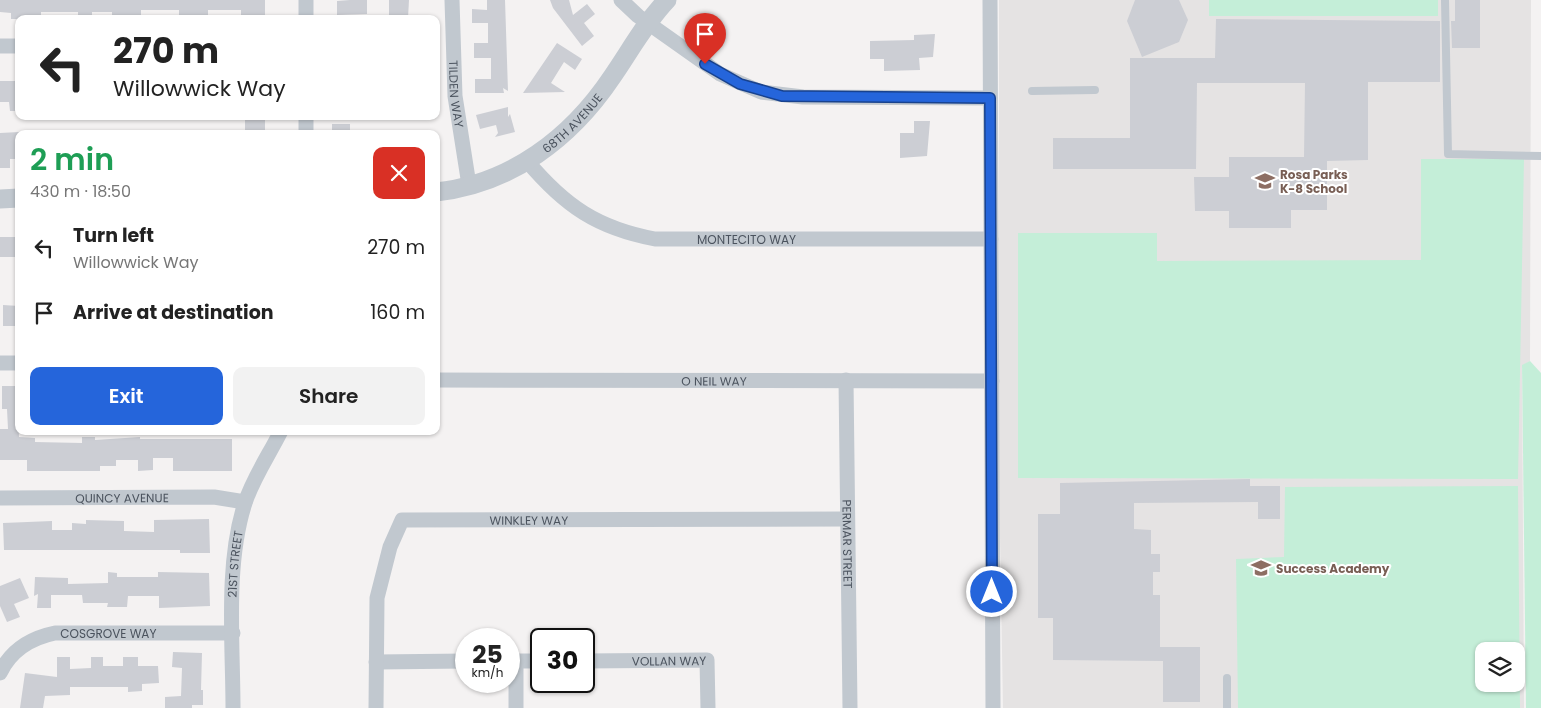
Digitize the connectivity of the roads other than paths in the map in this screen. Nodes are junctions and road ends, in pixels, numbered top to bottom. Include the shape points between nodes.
1 (306, 0) edge
2 (452, 0) edge
3 (621, 0) edge
4 (668, 0) edge
5 (990, 0) edge
6 (1445, 0) edge
7 (306, 15) edge
8 (647, 23) junction
9 (0, 46) edge
10 (15, 46) edge
11 (1095, 90) dead end
12 (1032, 91) dead end
13 (990, 98) junction
14 (1541, 156) edge
15 (527, 161) junction
16 (469, 185) junction
17 (440, 191) edge
18 (15, 198) edge
19 (0, 199) edge
20 (991, 239) junction
21 (0, 363) edge
22 (15, 363) edge
23 (440, 380) edge
24 (846, 380) junction
25 (992, 380) junction
26 (279, 435) edge
27 (0, 498) edge
28 (245, 502) junction
29 (847, 519) junction
30 (234, 633) junction
31 (455, 661) edge
32 (595, 661) edge
33 (376, 662) junction
34 (0, 673) edge
35 (1227, 678) dead end
36 (515, 693) edge
37 (234, 708) edge
38 (376, 708) edge
39 (516, 708) edge
40 (708, 708) edge
41 (850, 708) edge
42 (993, 708) edge
43 (1227, 708) edge

1 - 7 street
2 - 16 street, TILDEN WAY via 455,96
3 - 8 street
4 - 8 street, 68TH AVENUE
5 - 13 street
6 - 14 lane via 1448,154
8 - 13 street via 720,74 761,92 802,97
8 - 15 street, 68TH AVENUE via 612,78 579,120 563,136
9 - 10 street
11 - 12 lane
13 - 20 street
15 - 16 street, 68TH AVENUE
15 - 20 street, MONTECITO WAY via 550,188 589,218 630,234 655,239
16 - 17 street, 68TH AVENUE
18 - 19 street
20 - 25 street
21 - 22 street
23 - 24 street, O NEIL WAY
24 - 25 street, O NEIL WAY
24 - 29 street, PERMAR STREET
25 - 42 street
26 - 28 street, 21ST STREET
27 - 28 street, QUINCY AVENUE via 214,497
28 - 30 street, 21ST STREET via 235,546
29 - 33 street, WINKLEY WAY via 402,520 380,582
29 - 41 street, PERMAR STREET
30 - 34 street, COSGROVE WAY via 55,633 24,644
30 - 37 street, 21ST STREET
31 - 33 street
32 - 40 street, VOLLAN WAY via 708,660
33 - 38 street, WINKLEY WAY
35 - 43 lane
36 - 39 street

